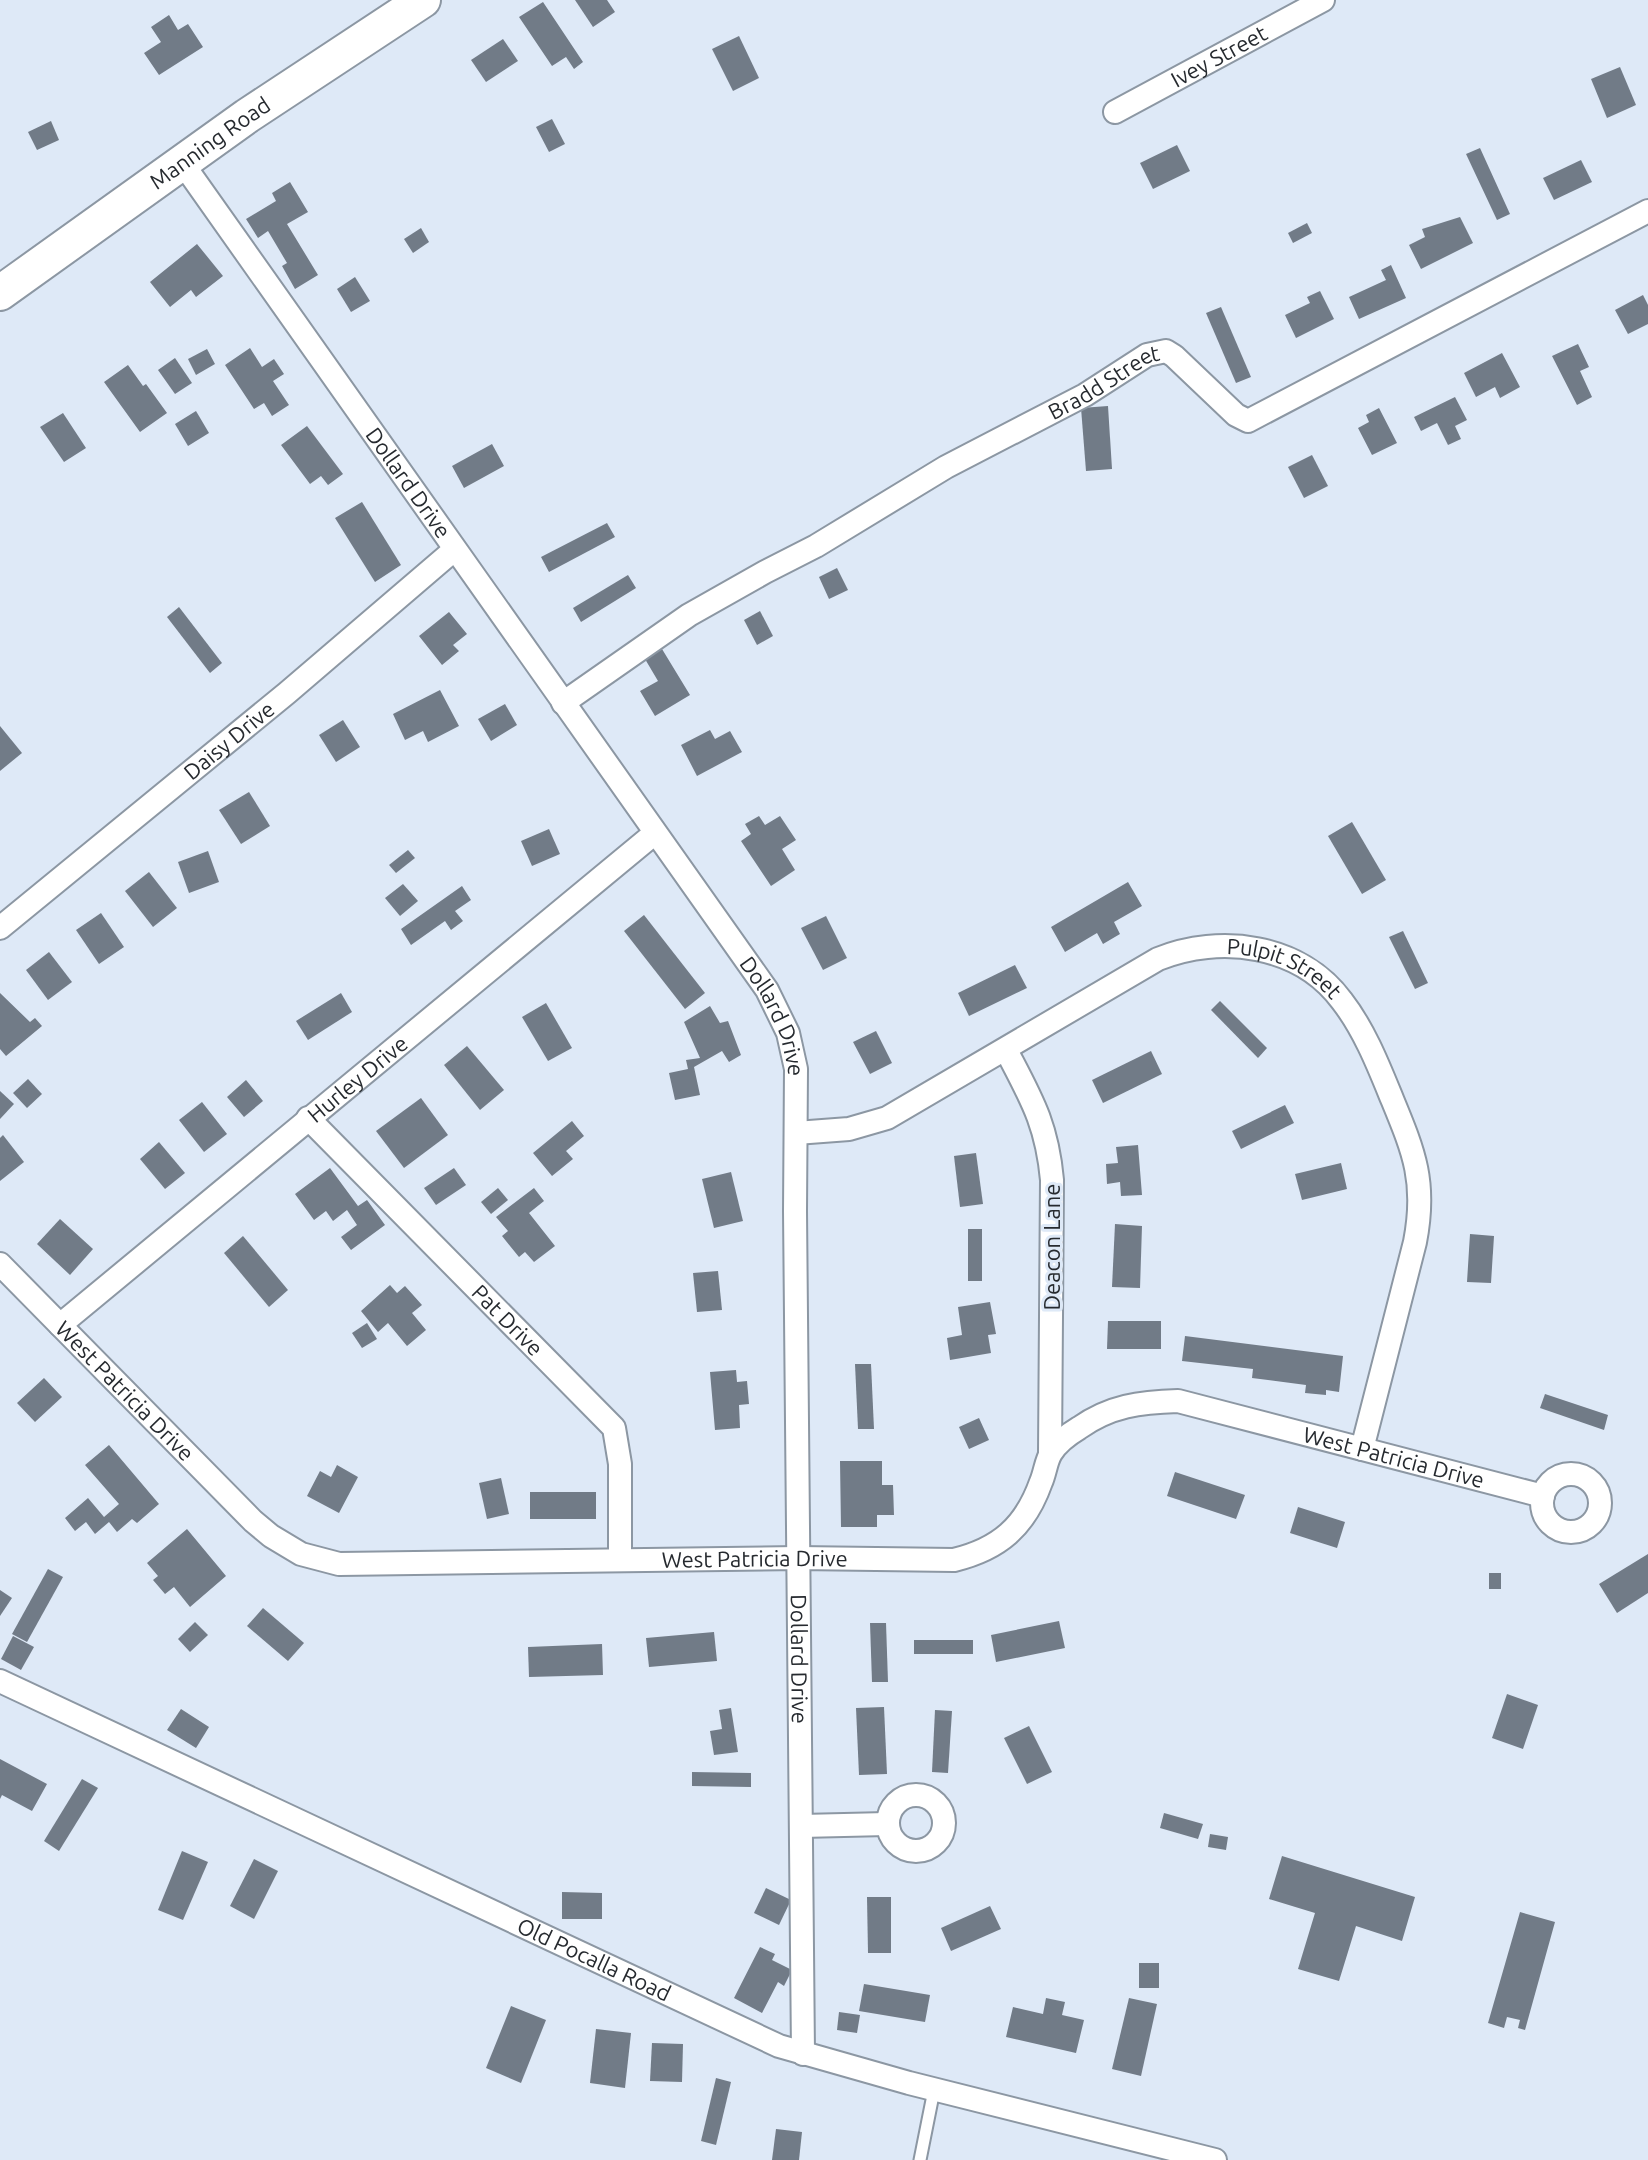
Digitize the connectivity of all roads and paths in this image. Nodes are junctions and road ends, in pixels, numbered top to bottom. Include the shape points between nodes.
1 (423, 0) edge
2 (1323, 0) edge
3 (1115, 112) dead end
4 (181, 161) junction
5 (1648, 211) edge
6 (0, 293) edge
7 (454, 550) junction
8 (563, 703) junction
9 (655, 833) junction
10 (0, 928) edge
11 (1006, 1050) junction
12 (308, 1118) junction
13 (796, 1133) junction
14 (0, 1264) edge
15 (60, 1325) junction
16 (1362, 1449) junction
17 (1050, 1453) junction
18 (1543, 1496) dead end
19 (798, 1558) junction
20 (620, 1560) junction
21 (0, 1681) edge
22 (887, 1824) dead end
23 (801, 1826) junction
24 (803, 2054) junction
25 (934, 2090) junction
26 (920, 2160) edge
27 (1215, 2160) edge

1 - 4 main road, Manning Road
2 - 3 street, Ivey Street
4 - 6 main road, Manning Road
4 - 7 street, Dollard Drive
5 - 8 street, Bradd Street via 1248,421 1174,356 1166,351 1147,355 1085,395 946,467 689,615
7 - 8 street, Dollard Drive
7 - 10 street, Daisy Drive
8 - 9 street, Dollard Drive
9 - 12 street, Hurley Drive
9 - 13 street, Dollard Drive via 781,1015 796,1069
11 - 13 street, Pulpit Street via 887,1118 859,1127
11 - 16 street, Pulpit Street via 1158,959 1198,946 1251,947 1279,955 1341,999 1380,1070 1414,1153 1420,1184 1415,1242
11 - 17 street, Deacon Lane via 1049,1146
12 - 15 street, Hurley Drive
12 - 20 street, Pat Drive via 614,1428 620,1464
13 - 19 street, Dollard Drive
14 - 15 street, West Patricia Drive
15 - 20 street, West Patricia Drive via 253,1521 301,1554 325,1562 370,1565
16 - 17 street, West Patricia Drive via 1178,1401 1139,1402 1107,1411
16 - 18 street, West Patricia Drive
17 - 19 street, West Patricia Drive via 1041,1484 1016,1528 978,1555 954,1560
19 - 20 street, West Patricia Drive
19 - 23 street, Dollard Drive
21 - 24 street, Old Pocalla Road
22 - 23 street
23 - 24 street, Dollard Drive
24 - 25 street, Old Pocalla Road
25 - 26 lane
25 - 27 street, Old Pocalla Road

